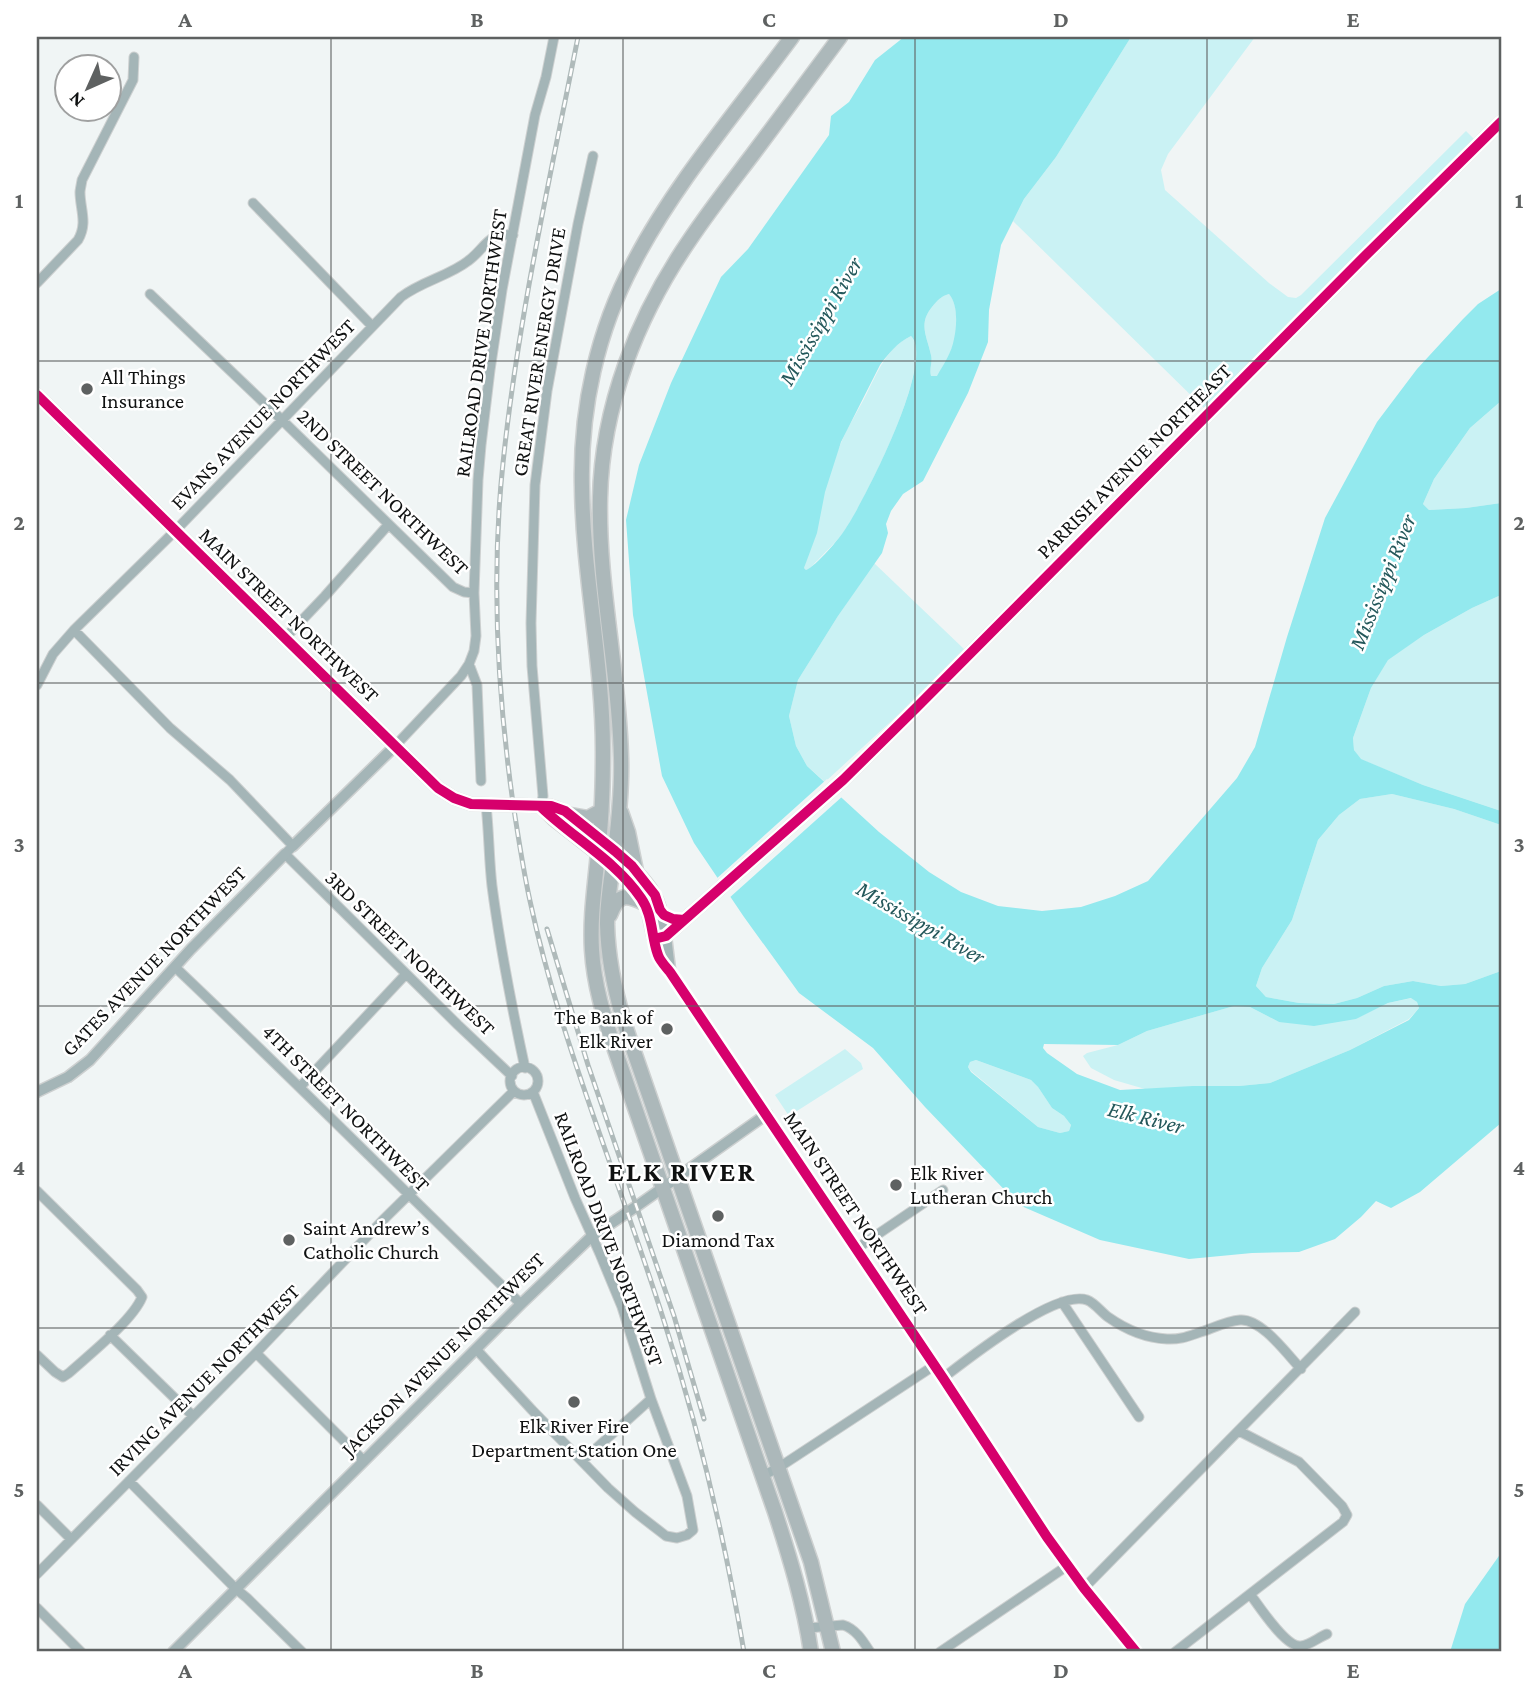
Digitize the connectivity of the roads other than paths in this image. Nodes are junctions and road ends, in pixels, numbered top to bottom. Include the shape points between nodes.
1 (554, 37) edge
2 (792, 37) edge
3 (840, 37) edge
4 (134, 57) dead end
5 (1501, 122) edge
6 (593, 156) dead end
7 (253, 203) dead end
8 (513, 235) junction
9 (37, 283) edge
10 (150, 294) dead end
11 (373, 326) junction
12 (37, 395) edge
13 (282, 420) junction
14 (388, 525) junction
15 (175, 531) junction
16 (474, 593) junction
17 (75, 630) junction
18 (285, 638) junction
19 (469, 664) junction
20 (37, 685) edge
21 (395, 746) junction
22 (481, 782) dead end
23 (486, 805) junction
24 (541, 807) junction
25 (620, 809) junction
26 (601, 811) junction
27 (571, 815) junction
28 (599, 838) junction
29 (289, 850) junction
30 (598, 854) junction
31 (614, 858) junction
32 (636, 871) junction
33 (644, 903) junction
34 (660, 910) junction
35 (684, 920) junction
36 (607, 923) junction
37 (660, 937) junction
38 (176, 968) junction
39 (406, 974) junction
40 (525, 1068) junction
41 (512, 1076) junction
42 (300, 1087) junction
43 (41, 1090) edge
44 (514, 1091) junction
45 (533, 1092) junction
46 (767, 1114) junction
47 (677, 1177) junction
48 (662, 1188) junction
49 (943, 1189) dead end
50 (37, 1191) edge
51 (409, 1196) junction
52 (592, 1236) junction
53 (856, 1249) junction
54 (1062, 1302) junction
55 (521, 1304) junction
56 (1355, 1312) dead end
57 (110, 1335) junction
58 (476, 1349) junction
59 (256, 1353) junction
60 (37, 1355) edge
61 (935, 1365) junction
62 (1301, 1369) junction
63 (943, 1378) junction
64 (651, 1399) junction
65 (193, 1416) junction
66 (1139, 1418) dead end
67 (1239, 1431) junction
68 (364, 1461) junction
69 (582, 1461) junction
70 (778, 1468) junction
71 (762, 1476) junction
72 (129, 1481) junction
73 (37, 1505) edge
74 (71, 1539) junction
75 (1067, 1566) junction
76 (37, 1574) edge
77 (1084, 1588) junction
78 (236, 1589) junction
79 (1250, 1594) junction
80 (37, 1608) edge
81 (828, 1627) junction
82 (807, 1628) junction
83 (1327, 1634) dead end
84 (81, 1652) edge
85 (173, 1652) edge
86 (302, 1652) edge
87 (811, 1652) edge
88 (833, 1652) edge
89 (870, 1652) edge
90 (940, 1652) edge
91 (1136, 1652) edge
92 (1175, 1652) edge

1 - 8 street, RAILROAD DRIVE NORTHWEST
2 - 26 highway via 645,243 609,318 591,379 582,485 601,694
3 - 25 highway via 672,267 629,354 612,409 601,472 600,536 619,726
4 - 9 street via 133,80 82,180 82,234
5 - 35 main road, PARRISH AVENUE NORTHEAST via 843,780
6 - 24 street, GREAT RIVER ENERGY DRIVE via 547,391 535,485 530,623
7 - 11 street
8 - 11 street, EVANS AVENUE NORTHWEST via 494,236 467,262 401,297
8 - 16 street, RAILROAD DRIVE NORTHWEST via 481,445
10 - 13 street, 2ND STREET NORTHWEST
11 - 13 street, EVANS AVENUE NORTHWEST
12 - 15 main road, MAIN STREET NORTHWEST
13 - 14 street, 2ND STREET NORTHWEST
13 - 15 street, EVANS AVENUE NORTHWEST
14 - 16 street, 2ND STREET NORTHWEST via 453,587
14 - 18 street
15 - 17 street, EVANS AVENUE NORTHWEST
15 - 18 main road, MAIN STREET NORTHWEST
16 - 19 street, RAILROAD DRIVE NORTHWEST via 476,636
17 - 20 street, EVANS AVENUE NORTHWEST via 53,654
17 - 29 street, 3RD STREET NORTHWEST via 170,729 230,780
18 - 21 main road, MAIN STREET NORTHWEST
19 - 21 street, GATES AVENUE NORTHWEST
19 - 22 street, RAILROAD DRIVE NORTHWEST via 477,685
21 - 23 main road, MAIN STREET NORTHWEST via 446,794
21 - 29 street, GATES AVENUE NORTHWEST
23 - 24 main road, MAIN STREET NORTHWEST
23 - 40 street via 497,922
24 - 27 main road, MAIN STREET NORTHWEST via 559,808
24 - 30 main road, MAIN STREET NORTHWEST
25 - 31 highway
25 - 32 highway
26 - 27 highway via 588,818
26 - 28 highway
27 - 28 main road, MAIN STREET NORTHWEST
28 - 30 highway
28 - 31 main road, MAIN STREET NORTHWEST
29 - 38 street, GATES AVENUE NORTHWEST
29 - 39 street, 3RD STREET NORTHWEST
30 - 31 main road, MAIN STREET NORTHWEST
30 - 48 highway via 591,922 597,989
31 - 32 main road, MAIN STREET NORTHWEST
31 - 33 main road, MAIN STREET NORTHWEST
31 - 36 highway
32 - 34 main road, MAIN STREET NORTHWEST via 655,895
33 - 36 highway via 627,896 617,900
33 - 37 main road, MAIN STREET NORTHWEST
34 - 35 main road
34 - 37 main road, MAIN STREET NORTHWEST
35 - 37 main road, PARRISH AVENUE NORTHEAST
36 - 47 highway via 618,1003
37 - 46 street, MAIN STREET NORTHWEST via 659,958
38 - 42 street, 4TH STREET NORTHWEST
38 - 43 street, GATES AVENUE NORTHWEST via 90,1059
39 - 41 street, 3RD STREET NORTHWEST
39 - 42 street
40 - 41 street
40 - 45 street via 538,1080
41 - 44 street
42 - 51 street, 4TH STREET NORTHWEST
44 - 45 street
44 - 51 street, IRVING AVENUE NORTHWEST
45 - 52 street, RAILROAD DRIVE NORTHWEST
46 - 47 street, JACKSON AVENUE NORTHWEST
46 - 53 street, MAIN STREET NORTHWEST
47 - 48 street, JACKSON AVENUE NORTHWEST
47 - 70 highway
48 - 52 street, JACKSON AVENUE NORTHWEST
48 - 71 highway
49 - 53 street
50 - 57 street via 142,1297
51 - 55 street, 4TH STREET NORTHWEST
51 - 59 street, IRVING AVENUE NORTHWEST
52 - 55 street, JACKSON AVENUE NORTHWEST
52 - 64 street, RAILROAD DRIVE NORTHWEST
53 - 61 street, MAIN STREET NORTHWEST
54 - 62 street via 1086,1300 1138,1334 1167,1339 1249,1320
54 - 63 street via 1022,1322
54 - 66 street
55 - 58 street, JACKSON AVENUE NORTHWEST
56 - 62 street
57 - 60 street via 62,1377
57 - 65 street
58 - 68 street, JACKSON AVENUE NORTHWEST
58 - 69 street
59 - 65 street, IRVING AVENUE NORTHWEST
59 - 68 street
61 - 63 street, MAIN STREET NORTHWEST
61 - 70 street
62 - 67 street
63 - 75 street, MAIN STREET NORTHWEST
64 - 69 street
64 - 69 street, RAILROAD DRIVE NORTHWEST via 687,1496 693,1530 677,1538 666,1536
65 - 72 street, IRVING AVENUE NORTHWEST
67 - 77 street
67 - 79 street via 1299,1462 1347,1515
68 - 78 street, JACKSON AVENUE NORTHWEST
70 - 71 street
70 - 81 highway
71 - 82 highway via 797,1581
72 - 74 street, IRVING AVENUE NORTHWEST
72 - 78 street
73 - 74 street
74 - 76 street, IRVING AVENUE NORTHWEST
75 - 77 street, MAIN STREET NORTHWEST
75 - 90 street
77 - 91 street, MAIN STREET NORTHWEST
78 - 85 street, JACKSON AVENUE NORTHWEST
78 - 86 street
79 - 83 street via 1294,1645
79 - 92 street
80 - 84 street
81 - 82 street
81 - 88 highway
81 - 89 street via 847,1626
82 - 87 highway

